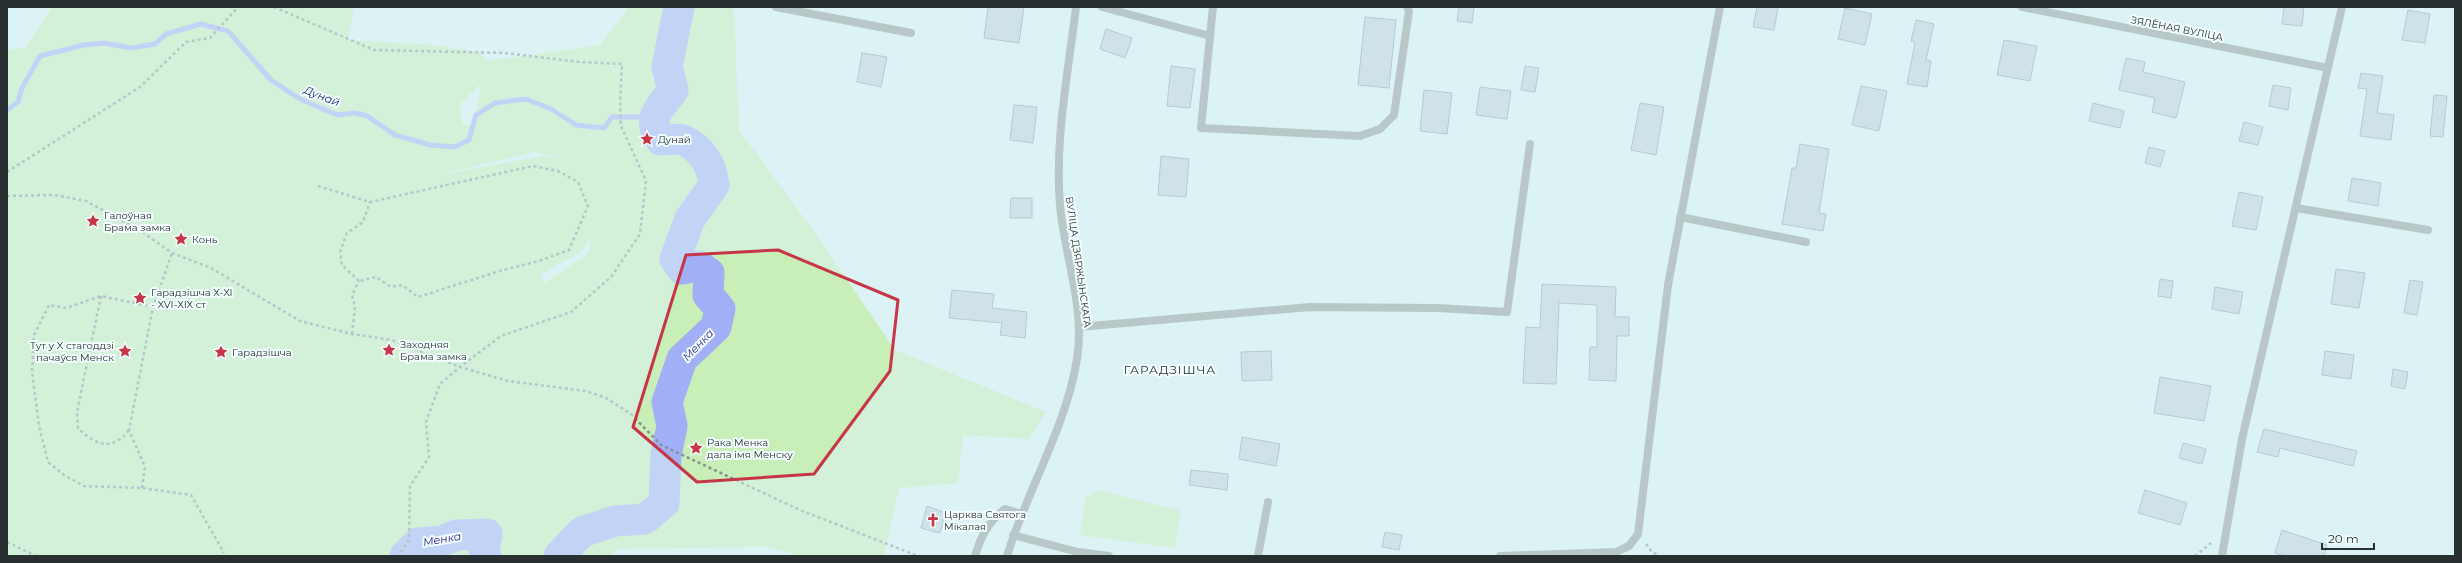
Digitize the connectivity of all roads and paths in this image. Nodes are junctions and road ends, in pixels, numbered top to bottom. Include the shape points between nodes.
1 (238, 7) edge
2 (274, 7) edge
3 (776, 7) edge
4 (1076, 7) edge
5 (1102, 7) edge
6 (1213, 7) edge
7 (1407, 7) edge
8 (1720, 7) edge
9 (2022, 7) edge
10 (2342, 7) edge
11 (911, 33) dead end
12 (1210, 36) junction
13 (2328, 68) junction
14 (1530, 144) dead end
15 (7, 172) edge
16 (318, 186) dead end
17 (7, 196) edge
18 (370, 202) junction
19 (2296, 208) junction
20 (1680, 217) junction
21 (2428, 230) dead end
22 (1806, 242) dead end
23 (172, 253) junction
24 (359, 281) junction
25 (100, 296) junction
26 (153, 308) junction
27 (1079, 327) junction
28 (352, 334) junction
29 (460, 367) junction
30 (129, 430) junction
31 (142, 488) junction
32 (1268, 502) dead end
33 (1022, 514) junction
34 (1638, 534) junction
35 (1014, 535) junction
36 (7, 542) edge
37 (224, 553) dead end
38 (36, 556) edge
39 (398, 556) edge
40 (918, 556) edge
41 (975, 556) edge
42 (1007, 556) edge
43 (1109, 556) edge
44 (1258, 556) edge
45 (1500, 556) edge
46 (1660, 556) edge
47 (2222, 556) edge

1 - 15 path via 210,38 186,42 140,87
2 - 29 path via 374,50 505,53 579,62 622,64 621,126 646,181 640,234 611,277 571,312 501,336
3 - 11 street
4 - 27 street, ВУЛІЦА ДЗЯРЖЫНСКАГА via 1062,123 1059,173 1062,215
5 - 12 street
6 - 12 street
7 - 12 street via 1409,11 1394,115 1380,129 1360,136 1201,128
8 - 20 street
9 - 13 street, ЗЯЛЁНАЯ ВУЛІЦА
10 - 13 street
13 - 19 street
14 - 27 street via 1507,312 1438,308 1310,307
16 - 18 path
17 - 23 path via 54,195 86,201 138,229
18 - 24 path via 363,222 347,233 340,252 342,265
18 - 24 path via 533,166 558,171 578,182 588,206 569,250 539,261 418,297 402,285 391,287 376,277
19 - 21 street
19 - 47 street via 2242,439
20 - 22 street
20 - 34 street via 1668,286
23 - 26 path
23 - 28 path via 211,268 300,321
24 - 28 path via 352,295 355,307
25 - 26 path
25 - 30 path via 77,412 78,428 91,441 105,444 122,438
25 - 31 path via 66,308 48,305 34,335 32,371 39,426 48,462 64,475 84,486
26 - 30 path
27 - 33 street, ВУЛІЦА ДЗЯРЖЫНСКАГА via 1077,359 1067,396
28 - 29 path via 392,340
29 - 39 path via 440,384 426,422 429,457 410,486 409,540
29 - 40 path via 508,381 586,391 606,398 632,414 661,445 800,510
30 - 31 path via 145,467
31 - 37 path via 191,495
32 - 44 street
33 - 35 street, ВУЛІЦА ДЗЯРЖЫНСКАГА
33 - 41 street via 1005,510 995,517 982,534
34 - 45 street via 1629,546 1616,552
34 - 46 path via 1652,552
35 - 42 street, ВУЛІЦА ДЗЯРЖЫНСКАГА
35 - 43 street via 1078,552
36 - 38 path

